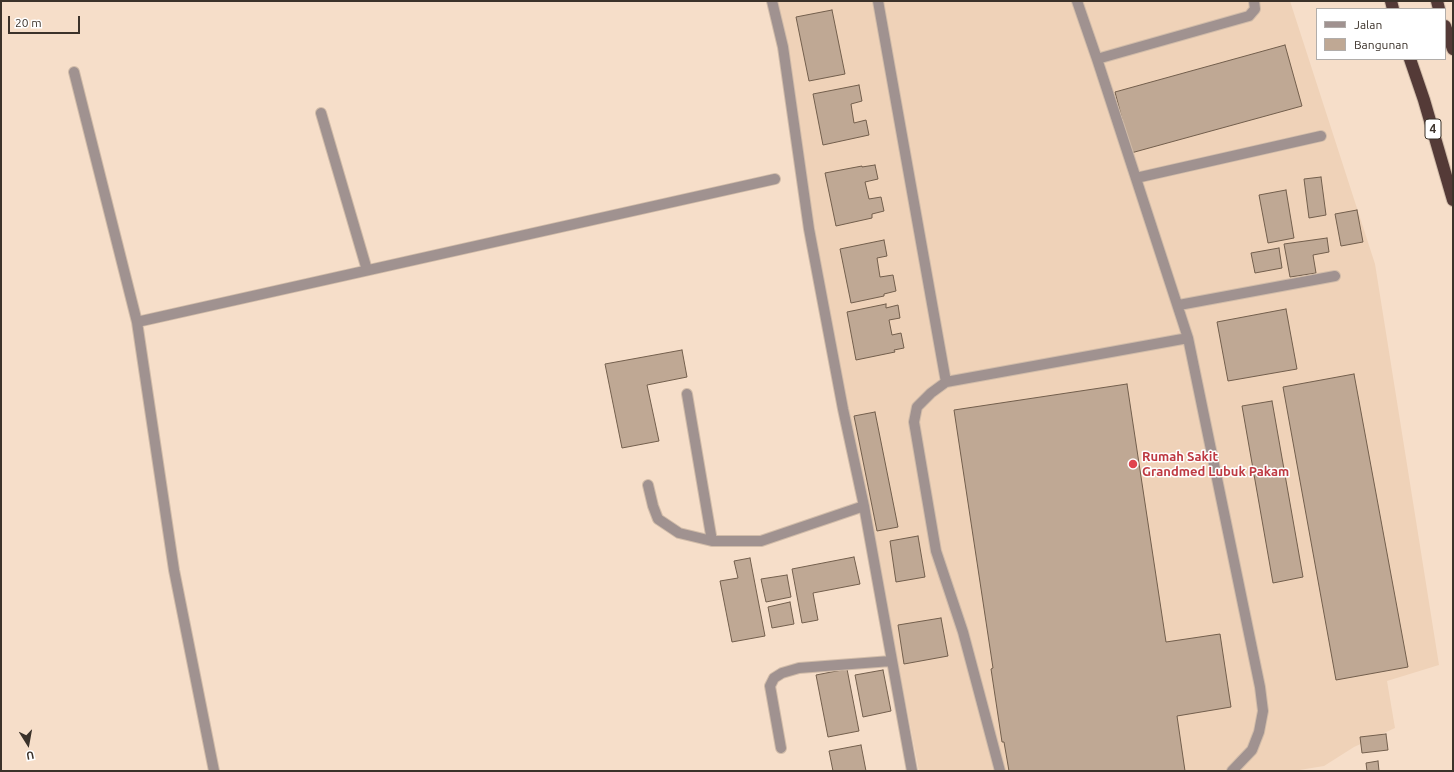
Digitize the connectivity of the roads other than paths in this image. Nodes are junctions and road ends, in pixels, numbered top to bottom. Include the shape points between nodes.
1 (772, 1) edge
2 (878, 1) edge
3 (1077, 1) edge
4 (1254, 1) edge
5 (1446, 29) edge
6 (1453, 50) edge
7 (1097, 59) junction
8 (1410, 60) edge
9 (74, 72) dead end
10 (321, 113) dead end
11 (1321, 136) dead end
12 (1136, 178) junction
13 (775, 179) dead end
14 (1453, 200) edge
15 (367, 270) junction
16 (1334, 276) dead end
17 (1179, 305) junction
18 (137, 322) junction
19 (1188, 338) junction
20 (946, 382) junction
21 (687, 394) dead end
22 (648, 485) dead end
23 (864, 506) junction
24 (712, 541) junction
25 (891, 661) junction
26 (781, 748) dead end
27 (214, 771) edge
28 (912, 771) edge
29 (1000, 771) edge
30 (1232, 771) edge

1 - 23 street via 783,47 809,229
2 - 20 street
3 - 7 street
4 - 7 street via 1255,9 1249,16
5 - 6 highway
7 - 12 street
8 - 14 highway, 4
9 - 18 street
10 - 15 street
11 - 12 street
12 - 17 street
13 - 15 street
15 - 18 street
16 - 17 street
17 - 19 street
18 - 27 street via 174,570
19 - 20 street
19 - 30 street via 1263,711 1252,750
20 - 29 street via 917,407 914,422 936,551 963,632
21 - 24 street
22 - 24 street via 658,519 679,533
23 - 24 street via 761,541
23 - 25 street
25 - 26 street via 800,668 774,678 770,686
25 - 28 street

